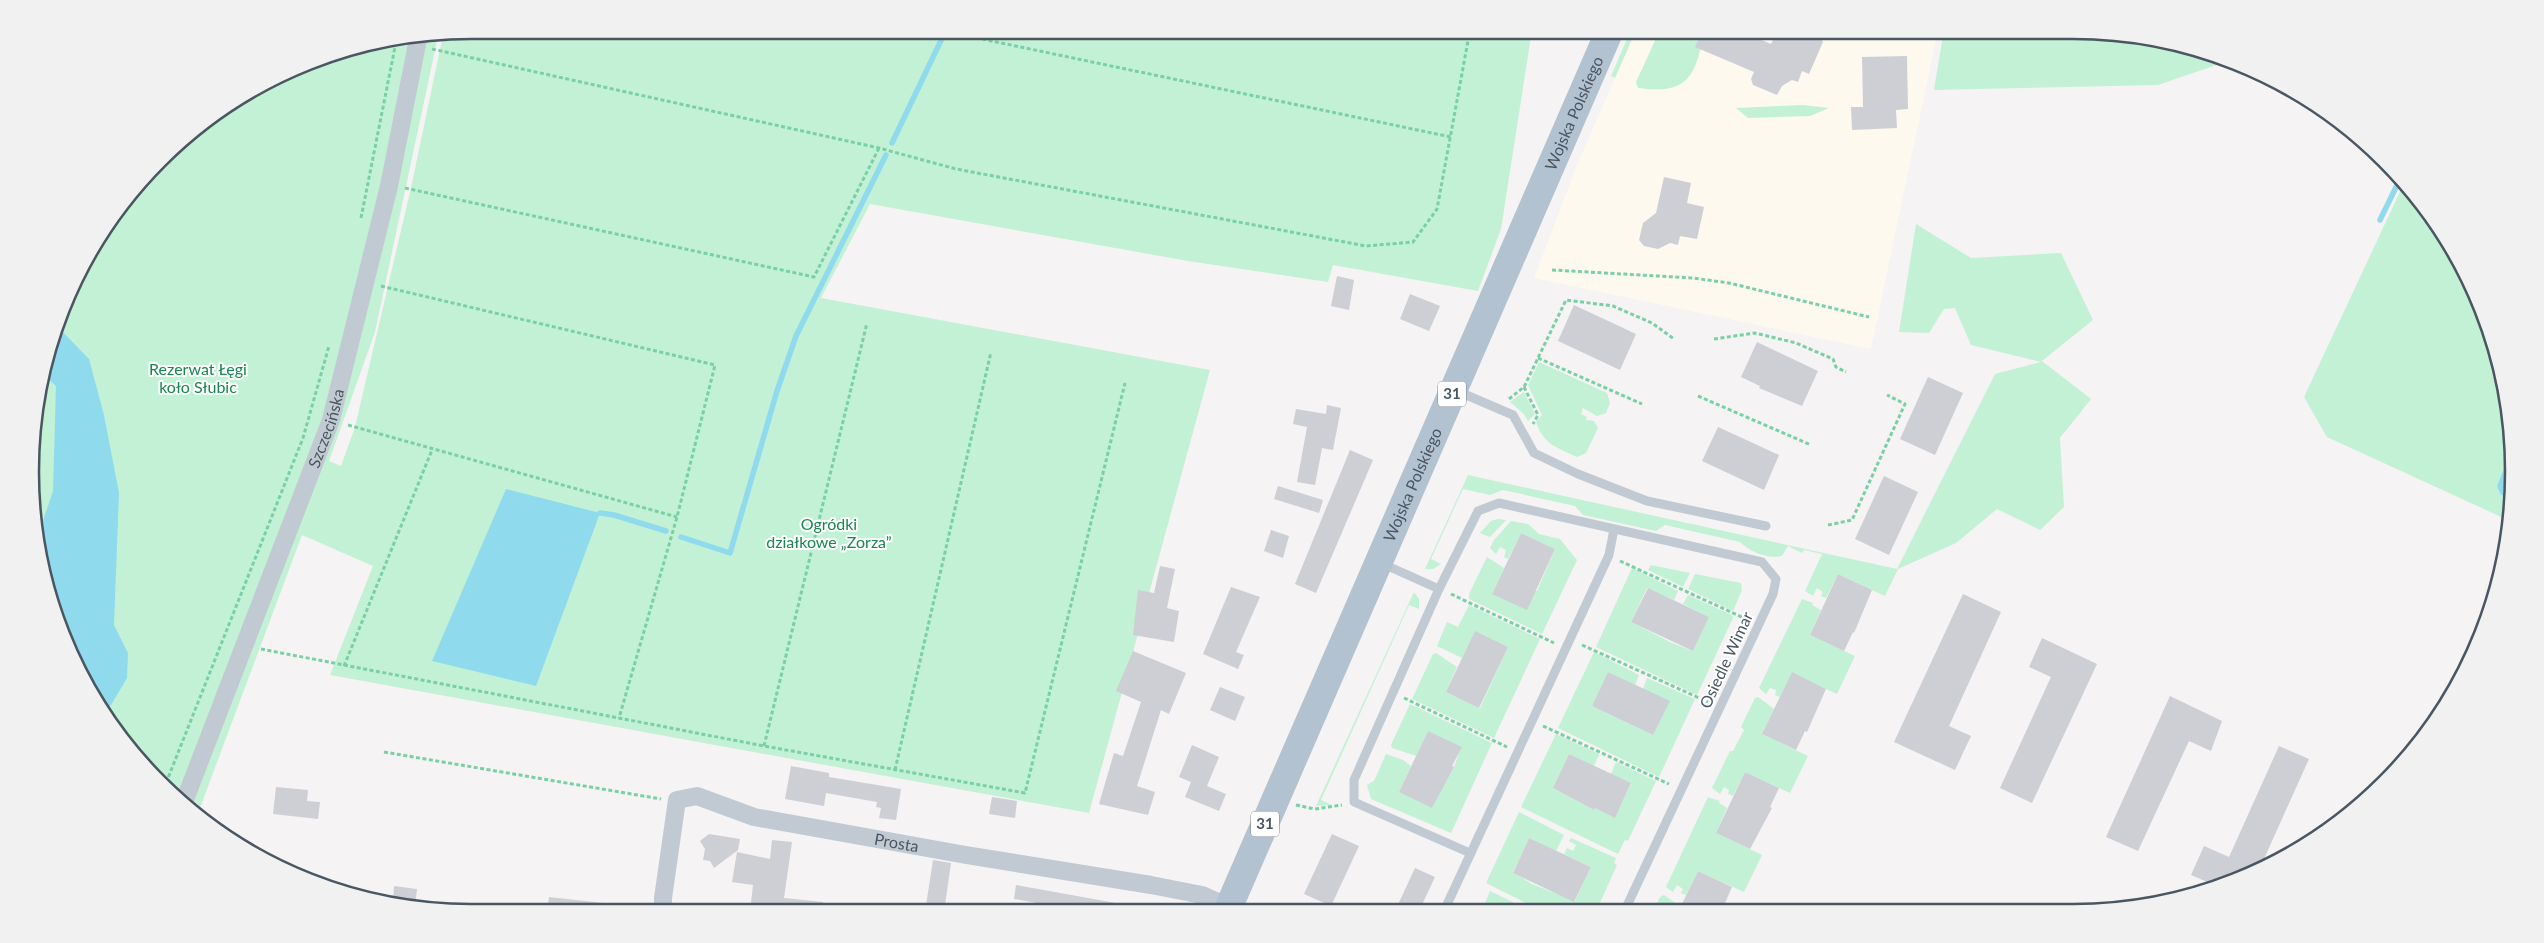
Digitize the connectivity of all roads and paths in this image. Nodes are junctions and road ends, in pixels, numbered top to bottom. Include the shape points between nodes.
1 (983, 39) edge
2 (1468, 39) edge
3 (1606, 39) edge
4 (418, 42) edge
5 (395, 46) edge
6 (1451, 136) junction
7 (879, 148) junction
8 (390, 186) junction
9 (359, 227) dead end
10 (1552, 270) dead end
11 (366, 283) junction
12 (1869, 317) dead end
13 (867, 323) dead end
14 (1674, 338) dead end
15 (1714, 339) dead end
16 (330, 342) dead end
17 (991, 352) dead end
18 (1538, 358) junction
19 (1846, 372) dead end
20 (1125, 383) dead end
21 (1524, 387) junction
22 (1454, 390) junction
23 (1887, 395) dead end
24 (1698, 396) dead end
25 (1642, 404) dead end
26 (1501, 410) junction
27 (331, 420) junction
28 (1525, 436) junction
29 (1811, 445) dead end
30 (432, 450) junction
31 (677, 517) junction
32 (1828, 525) dead end
33 (1766, 526) dead end
34 (1614, 529) junction
35 (1609, 555) junction
36 (1379, 562) junction
37 (1440, 589) junction
38 (1759, 625) junction
39 (1570, 639) junction
40 (245, 646) junction
41 (1566, 648) junction
42 (344, 666) junction
43 (1392, 692) junction
44 (1721, 708) junction
45 (619, 718) junction
46 (1531, 720) junction
47 (764, 746) junction
48 (384, 752) dead end
49 (1516, 752) junction
50 (895, 770) junction
51 (167, 780) edge
52 (1682, 790) junction
53 (186, 797) edge
54 (677, 800) junction
55 (1354, 802) junction
56 (1292, 804) dead end
57 (1470, 853) junction
58 (663, 904) edge
59 (1219, 904) edge
60 (1230, 904) edge
61 (1447, 904) edge
62 (1628, 904) edge

1 - 6 path
2 - 6 path
3 - 22 main road, Wojska Polskiego / 31
4 - 7 path
4 - 8 street, Szczecińska
5 - 9 path
6 - 7 path via 1437,209 1413,242 1366,246 956,169
7 - 8 path via 814,277
8 - 11 street, Szczecińska
10 - 12 path via 1729,283
11 - 27 street, Szczecińska
11 - 31 path via 715,365
13 - 47 path
14 - 18 path via 1652,323 1613,306 1566,300
15 - 19 path via 1755,333 1796,343 1833,358 1836,367
16 - 51 path via 303,438
17 - 50 path
18 - 21 path
18 - 25 path
20 - 50 path via 1025,793
21 - 26 path
21 - 28 path via 1538,415
22 - 26 lane
22 - 36 main road, Wojska Polskiego / 31
23 - 32 path via 1905,404 1852,520
24 - 29 path
26 - 28 lane via 1514,415
27 - 30 path
27 - 40 street, Szczecińska
28 - 33 lane via 1534,453 1647,501
30 - 31 path
30 - 42 path
31 - 45 path
34 - 35 lane
34 - 37 lane, Osiedle Wimar via 1499,504 1478,511
34 - 38 lane, Osiedle Wimar via 1762,562 1776,579
35 - 38 path
35 - 39 lane
36 - 37 lane
36 - 60 main road, Wojska Polskiego / 31
37 - 41 path
37 - 43 lane, Osiedle Wimar
38 - 44 lane, Osiedle Wimar
39 - 41 lane
39 - 44 path
40 - 42 path
40 - 53 street, Szczecińska
41 - 46 lane
42 - 45 path
43 - 49 path
43 - 55 lane, Osiedle Wimar via 1354,780
44 - 52 lane, Osiedle Wimar
45 - 47 path
46 - 49 lane
46 - 52 path
47 - 50 path
48 - 54 path via 649,798
49 - 57 lane
52 - 62 lane, Osiedle Wimar
54 - 58 street
54 - 59 street, Prosta via 698,796 754,817 1202,895
55 - 56 path via 1315,809
55 - 57 lane
57 - 61 lane

